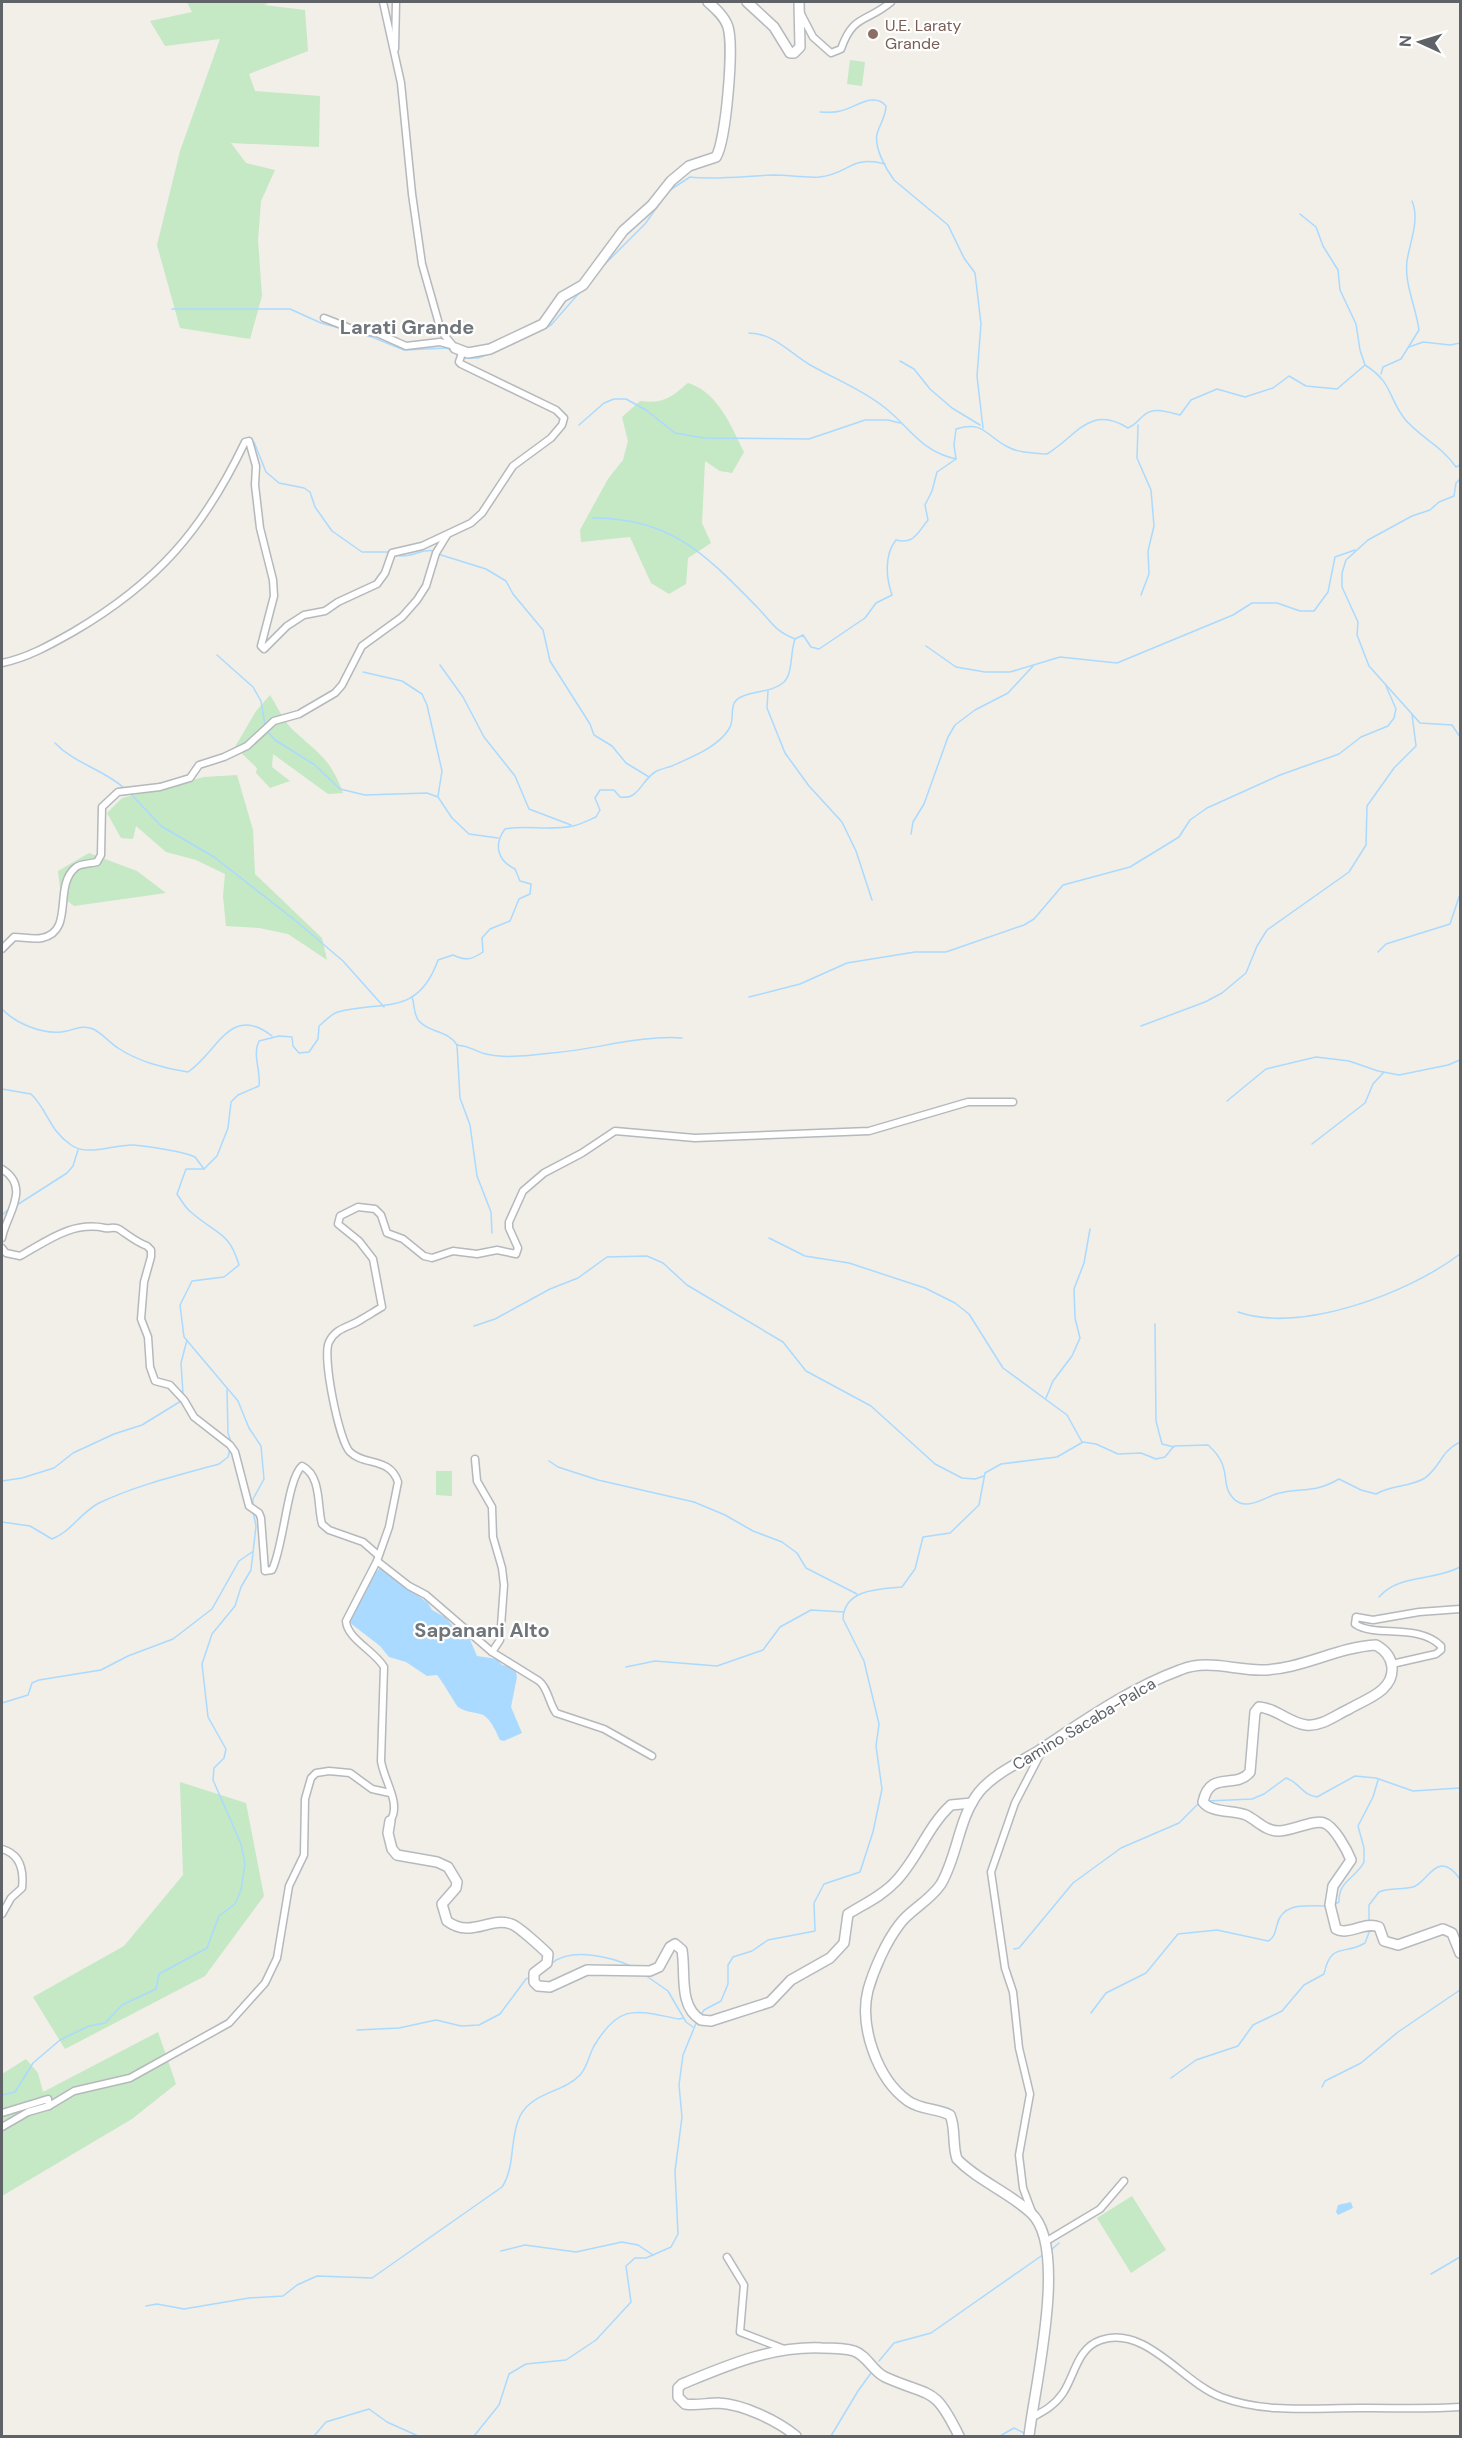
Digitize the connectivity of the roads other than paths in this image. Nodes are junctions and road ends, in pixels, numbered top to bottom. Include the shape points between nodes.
1 (383, 2) edge
2 (396, 2) edge
3 (708, 2) edge
4 (747, 2) edge
5 (799, 2) edge
6 (891, 2) edge
7 (800, 12) junction
8 (394, 52) junction
9 (324, 318) dead end
10 (456, 349) junction
11 (448, 533) junction
12 (2, 663) edge
13 (2, 949) edge
14 (1013, 1102) dead end
15 (2, 1169) edge
16 (2, 1238) edge
17 (2, 1248) edge
18 (475, 1459) dead end
19 (378, 1558) junction
20 (1461, 1609) edge
21 (492, 1652) junction
22 (1392, 1664) junction
23 (1045, 1746) junction
24 (652, 1756) dead end
25 (390, 1793) junction
26 (972, 1803) junction
27 (390, 1821) joint
28 (2, 1849) edge
29 (2, 1914) edge
30 (1461, 1953) edge
31 (49, 2106) junction
32 (2, 2113) edge
33 (2, 2127) edge
34 (1124, 2181) dead end
35 (1032, 2213) junction
36 (1045, 2242) junction
37 (727, 2257) dead end
38 (784, 2349) junction
39 (1461, 2407) edge
40 (1031, 2418) junction
41 (796, 2436) edge
42 (959, 2436) edge
43 (1029, 2436) edge

1 - 8 street
2 - 8 street
3 - 10 street via 728,25 731,43 724,127 716,157 689,166 671,181 623,231 583,285 562,297 543,324 500,345
4 - 7 street via 770,23 790,53 800,47
5 - 7 street
6 - 7 street via 851,26 841,49 831,53 813,37
8 - 10 street via 422,264 441,331
9 - 10 street via 406,346 440,342
10 - 11 street via 459,362 556,410 562,414 563,423 551,438 513,466 482,513 471,523
11 - 12 street via 422,546 394,553 377,584 325,611 304,615 264,649 261,646 274,596 273,580 260,528 256,466 249,441 245,442 210,508 148,582 45,648
11 - 13 street via 436,553 426,586 410,610 362,646 335,693 299,714 274,721 247,746 199,765 190,778 160,787 118,792 102,807 101,855 97,862 76,867 66,880 63,912 56,931 43,938 14,937
14 - 19 street via 968,1102 870,1131 695,1138 615,1131 544,1173 523,1191 509,1222 519,1248 516,1254 497,1250 477,1254 453,1251 437,1258 424,1256 403,1239 387,1233 375,1209 358,1207 340,1216 338,1224 373,1258 382,1307 335,1333 326,1354 344,1444 357,1457 389,1469 398,1482
15 - 16 street via 13,1181 16,1193 15,1209 4,1224
17 - 19 street via 20,1256 48,1238 98,1225 116,1228 147,1246 151,1257 141,1319 155,1381 170,1384 194,1417 235,1452 249,1506 261,1518 265,1571 272,1570 276,1563 293,1480 302,1466 311,1471 322,1524 363,1542
18 - 21 street via 477,1481 492,1507 493,1537 504,1585 500,1640
19 - 21 street
19 - 25 street via 346,1621 348,1630 384,1667 381,1761
20 - 22 street via 1373,1620 1356,1617 1355,1624 1364,1628 1407,1631 1441,1646 1436,1654
21 - 24 street via 545,1686 556,1713 604,1730
22 - 23 street, Camino Sacaba-Palca via 1383,1649 1376,1646 1274,1669 1196,1666 1148,1685
22 - 30 street via 1392,1674 1383,1689 1323,1723 1307,1725 1259,1707 1255,1712 1250,1772 1238,1780 1210,1786 1203,1802 1211,1808 1246,1816 1275,1832 1320,1822 1327,1824 1351,1860 1333,1886 1330,1905 1336,1929 1341,1932 1373,1925 1379,1927 1384,1941 1398,1945 1443,1929 1452,1933
23 - 26 street, Camino Sacaba-Palca via 992,1780
23 - 35 street via 1015,1803 991,1872 1030,2094 1019,2155 1023,2188
25 - 27 street via 396,1814
25 - 31 street via 372,1789 350,1773 329,1771 314,1775 305,1799 304,1855 289,1886 278,1958 246,2007 229,2023 130,2078 74,2091
26 - 27 street via 957,1803 946,1811 897,1881 848,1914 844,1943 836,1953 813,1970 790,1980 770,2002 711,2021 701,2020 690,2009 682,1950 675,1944 659,1967 650,1971 586,1970 550,1987 538,1986 534,1973 547,1963 548,1954 513,1924 503,1922 468,1929 447,1921 442,1904 456,1888 454,1875 437,1862 397,1855 390,1844
26 - 35 street, Camino Sacaba-Palca via 941,1882 897,1928 868,1990 871,2046 888,2079 905,2099 925,2110 950,2115 957,2159
28 - 29 street via 18,1860 24,1876 22,1888
31 - 32 street via 48,2099
31 - 33 street
34 - 36 street via 1100,2209
35 - 36 street, Camino Sacaba-Palca via 1043,2230
36 - 40 street, Camino Sacaba-Palca via 1049,2308
37 - 38 street via 744,2285 740,2332
38 - 41 street via 725,2365 681,2384 677,2392 685,2404 720,2403 745,2410
38 - 42 street via 844,2349 863,2355 883,2376 934,2395 948,2412
39 - 40 street via 1266,2409 1205,2390 1147,2348 1119,2338 1104,2339 1088,2347 1052,2406
40 - 43 street, Camino Sacaba-Palca

